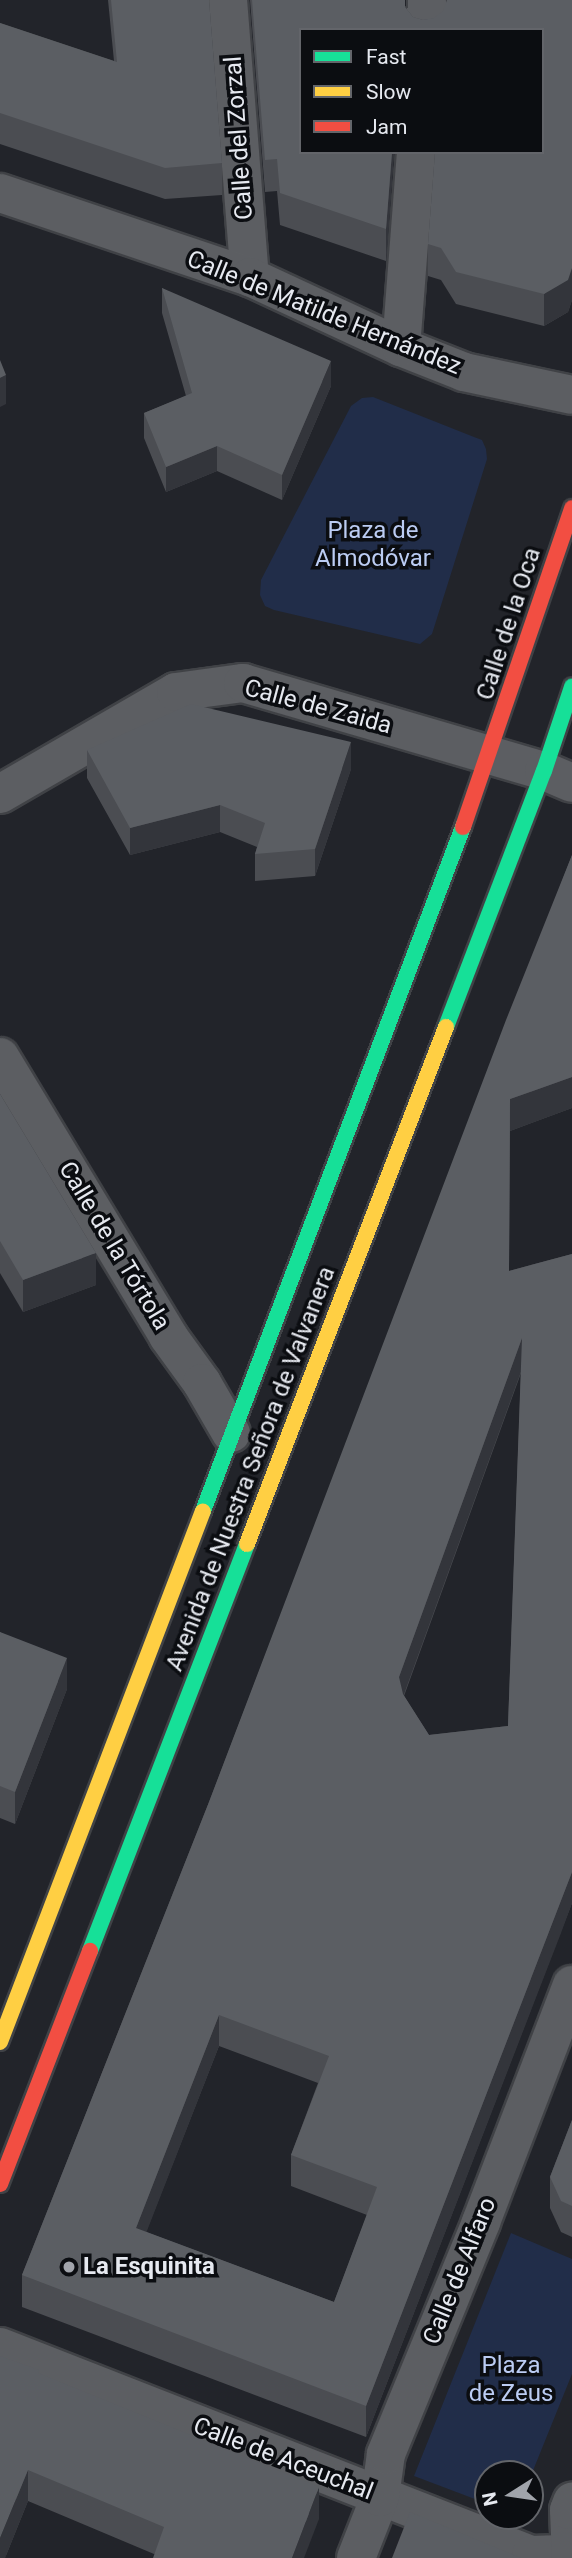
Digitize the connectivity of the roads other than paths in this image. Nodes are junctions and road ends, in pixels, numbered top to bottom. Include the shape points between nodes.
1 (229, 0) edge
2 (427, 0) edge
3 (425, 28) edge
4 (416, 154) edge
5 (0, 193) edge
6 (250, 277) junction
7 (401, 347) junction
8 (572, 395) edge
9 (572, 508) edge
10 (572, 687) edge
11 (490, 755) junction
12 (558, 777) edge
13 (0, 794) edge
14 (0, 1057) edge
15 (231, 1433) junction
16 (572, 1985) edge
17 (0, 2042) edge
18 (0, 2184) edge
19 (0, 2347) edge
20 (380, 2497) junction
21 (572, 2502) edge
22 (570, 2556) edge
23 (356, 2558) edge

1 - 6 street, Calle del Zorzal
2 - 3 street
4 - 7 street
5 - 6 street, Calle de Matilde Hernández
6 - 7 street, Calle de Matilde Hernández
7 - 8 street, Calle de Matilde Hernández via 464,372
9 - 11 main road, Calle de la Oca
10 - 12 main road
11 - 12 street, Calle de Zaida
11 - 13 street, Calle de Zaida via 243,683 176,692
11 - 15 main road, Avenida de Nuestra Señora de Valvanera
12 - 18 main road, Avenida de Nuestra Señora de Valvanera
14 - 15 street, Calle de la Tórtola
15 - 17 main road, Avenida de Nuestra Señora de Valvanera via 197,1533
16 - 20 street, Calle de Alfaro via 386,2454
19 - 20 street, Calle de Aceuchal
20 - 22 street, Calle de Aceuchal via 531,2555
20 - 23 street, Calle de Alfaro
21 - 22 street

